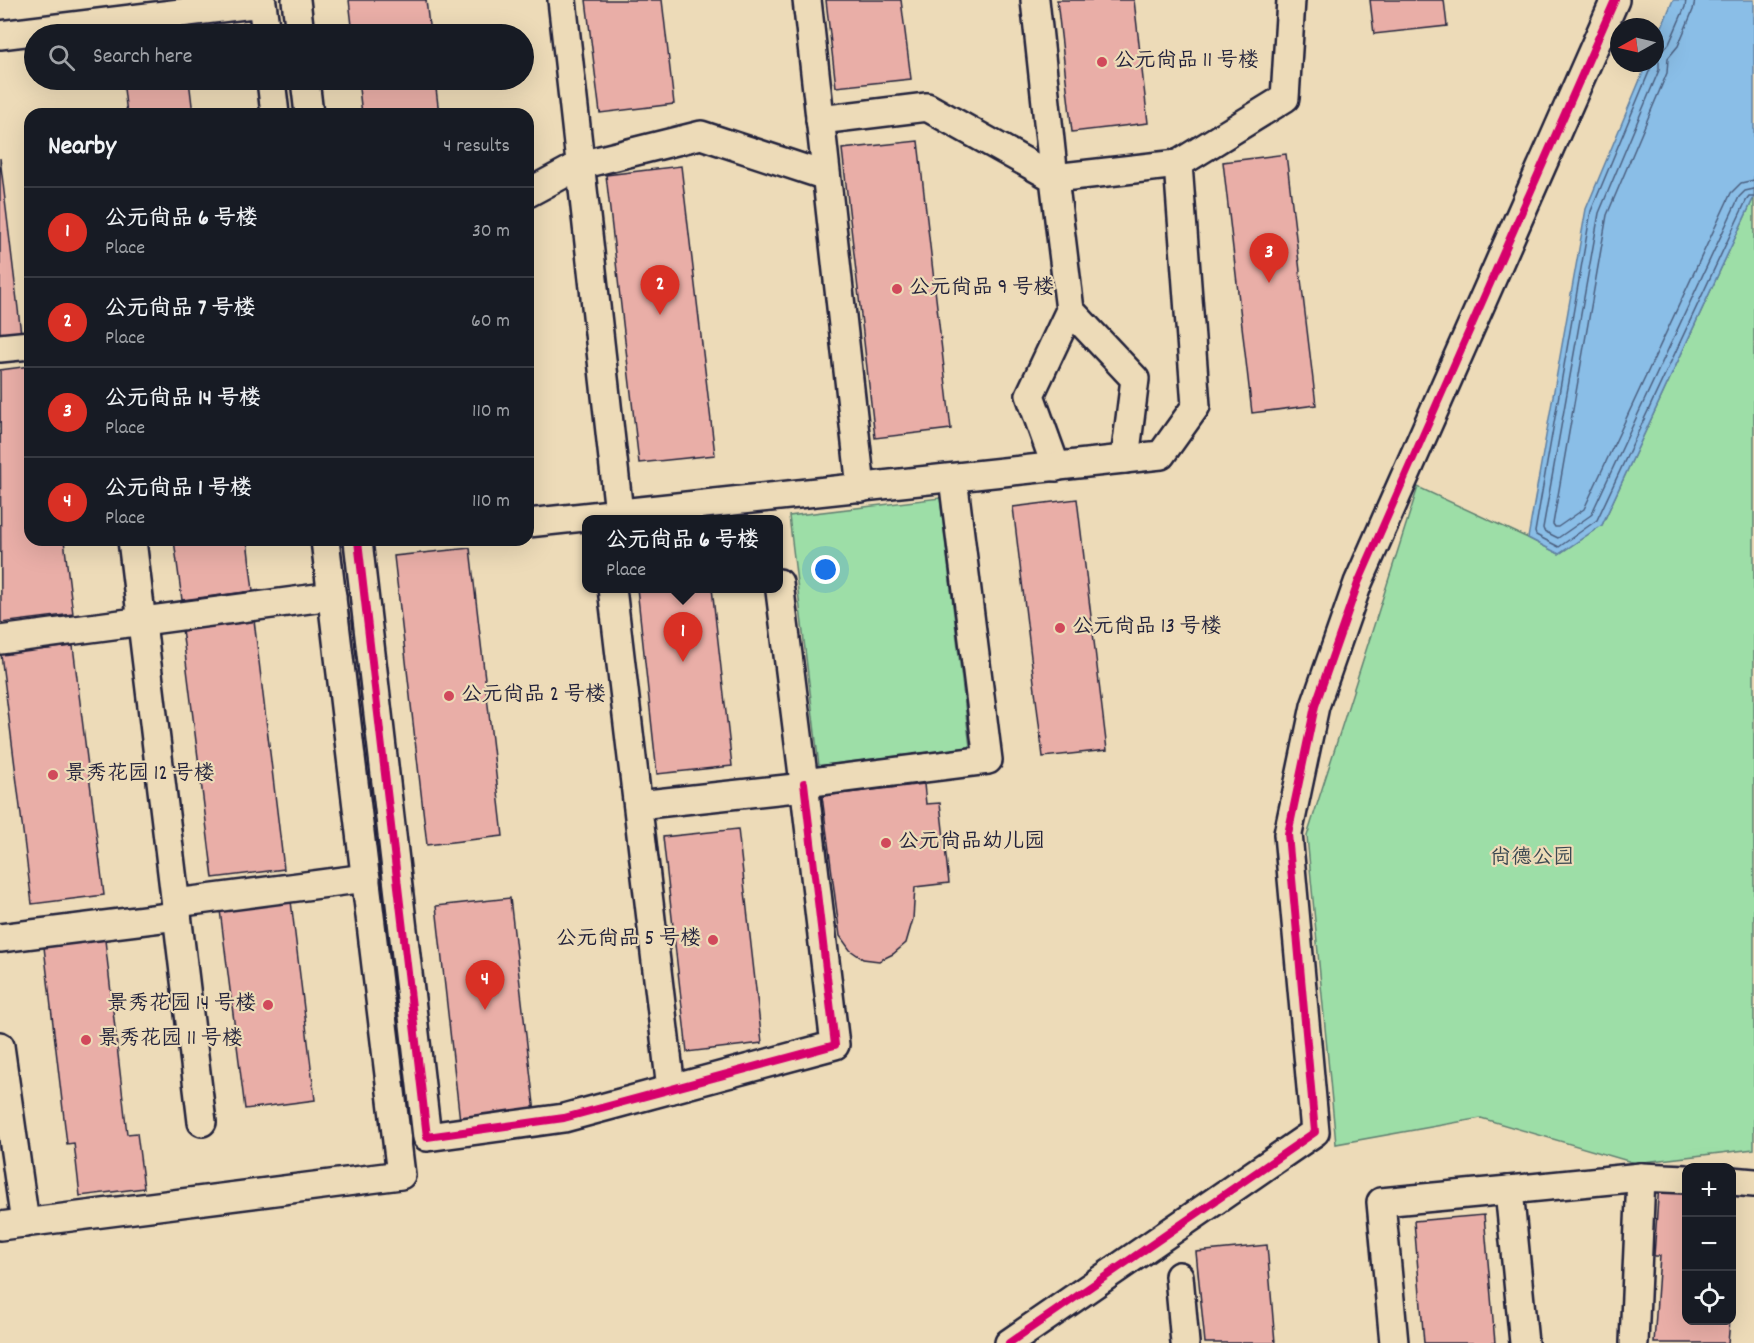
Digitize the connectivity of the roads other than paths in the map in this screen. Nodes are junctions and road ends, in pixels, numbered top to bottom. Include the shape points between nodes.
1 (296, 0) edge
2 (562, 0) edge
3 (807, 0) edge
4 (1035, 0) edge
5 (1291, 0) edge
6 (1615, 0) edge
7 (90, 24) edge
8 (265, 24) edge
9 (299, 24) edge
10 (24, 32) edge
11 (0, 35) edge
12 (272, 90) edge
13 (306, 90) edge
14 (274, 108) edge
15 (308, 108) edge
16 (820, 120) junction
17 (1178, 164) junction
18 (580, 165) junction
19 (826, 176) junction
20 (1054, 178) junction
21 (534, 190) edge
22 (1070, 310) junction
23 (24, 346) edge
24 (0, 348) edge
25 (1125, 459) junction
26 (1056, 467) junction
27 (953, 478) junction
28 (861, 488) junction
29 (770, 508) edge
30 (609, 515) edge
31 (629, 515) edge
32 (582, 518) edge
33 (534, 522) edge
34 (133, 546) edge
35 (326, 546) edge
36 (363, 546) edge
37 (613, 593) edge
38 (780, 593) edge
39 (332, 596) junction
40 (142, 621) junction
41 (0, 640) edge
42 (804, 785) junction
43 (638, 806) junction
44 (366, 878) junction
45 (176, 909) junction
46 (0, 938) edge
47 (0, 1047) edge
48 (671, 1089) junction
49 (202, 1122) dead end
50 (1641, 1177) junction
51 (1682, 1179) edge
52 (1736, 1181) edge
53 (1754, 1183) edge
54 (1509, 1190) junction
55 (12, 1224) edge
56 (1179, 1276) dead end
57 (1010, 1343) edge
58 (1185, 1343) edge
59 (1394, 1343) edge
60 (1524, 1343) edge
61 (1634, 1343) edge

1 - 9 street
2 - 18 street
3 - 16 street
4 - 20 street
5 - 17 street via 1285,98
6 - 57 street via 1359,582 1315,706 1288,834 1315,1132
7 - 8 street via 262,3
10 - 11 street
12 - 14 street
13 - 15 street
16 - 19 street
16 - 20 street via 927,107
17 - 20 street
17 - 25 street via 1196,406 1161,456
18 - 19 street via 700,135
18 - 21 street
18 - 30 street
19 - 28 street
20 - 22 street
22 - 25 street via 1135,379
22 - 26 street via 1030,395
23 - 24 street
25 - 26 street
26 - 27 street
27 - 28 street
27 - 42 street via 988,760
28 - 29 street
29 - 31 street
32 - 33 street
34 - 40 street
35 - 39 street
36 - 48 street via 427,1137 564,1118
37 - 43 street
38 - 42 street
39 - 40 street
39 - 44 street
40 - 41 street
40 - 45 street
42 - 43 street
42 - 48 street via 835,1045
43 - 48 street
44 - 45 street
44 - 55 street via 400,1175
45 - 46 street
45 - 49 street
47 - 55 street
50 - 51 street
50 - 54 street
50 - 61 street
52 - 53 street
54 - 59 street via 1381,1202
54 - 60 street
56 - 58 street

